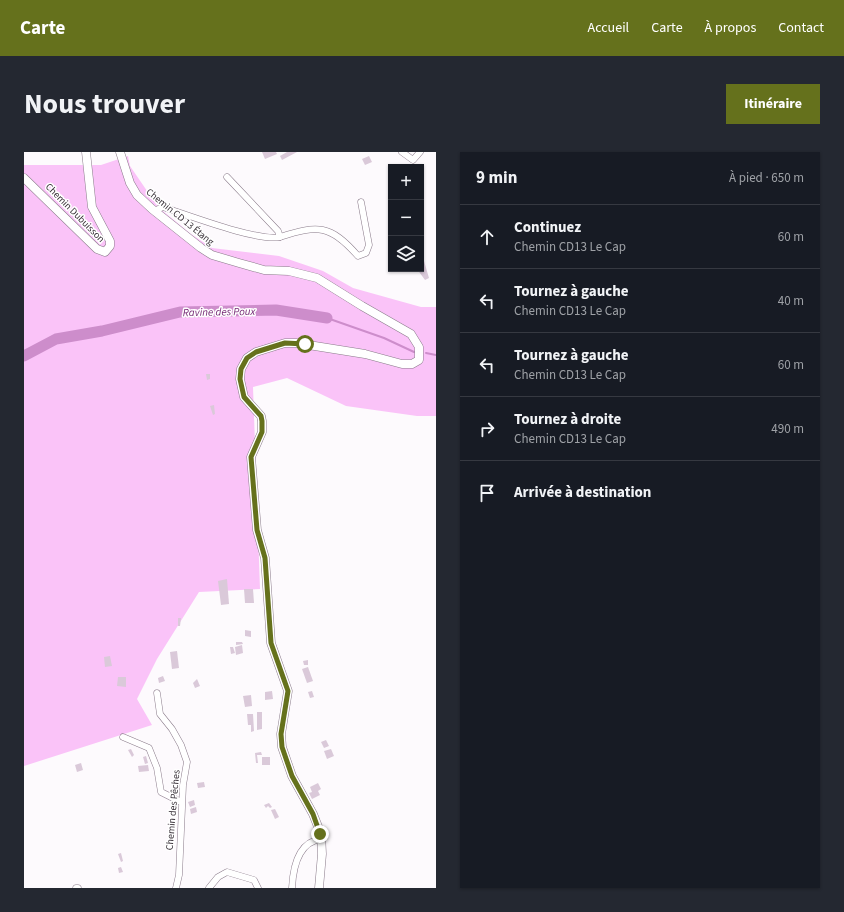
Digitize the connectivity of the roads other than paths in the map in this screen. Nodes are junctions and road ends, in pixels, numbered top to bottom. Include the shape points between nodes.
1 (86, 152) edge
2 (402, 152) edge
3 (420, 152) edge
4 (121, 153) edge
5 (227, 177) dead end
6 (24, 178) edge
7 (361, 202) dead end
8 (154, 211) junction
9 (280, 237) junction
10 (156, 693) dead end
11 (123, 738) dead end
12 (181, 802) junction
13 (321, 839) junction
14 (176, 888) edge
15 (209, 888) edge
16 (258, 888) edge
17 (292, 888) edge
18 (319, 888) edge

1 - 6 main road, Chemin Dubuisson via 92,207 110,241 110,246 105,252 97,249
2 - 3 street via 413,160
4 - 8 main road, Chemin CD 13 Étang via 130,183 137,195
5 - 9 street via 278,231
7 - 9 street via 369,245 366,254 358,256 346,242 326,230 309,228
8 - 9 street via 163,207 239,231 272,239
8 - 13 main road, Chemin CD 13 Étang via 212,255 264,270 289,271 317,278 411,334 417,341 420,351 419,360 408,365 365,354 285,343 256,352 247,358 241,369 241,390 262,421 262,432 251,457 257,530 265,558 271,643 288,691 281,734 282,747 292,776 313,814
10 - 12 street, Chemin des Pêches via 160,714 172,729 187,762
11 - 12 street via 149,748 157,768 162,792
12 - 14 street, Chemin des Pêches via 179,875
13 - 17 street via 308,845 297,855
13 - 18 main road
15 - 16 street via 218,877 227,872 254,880

